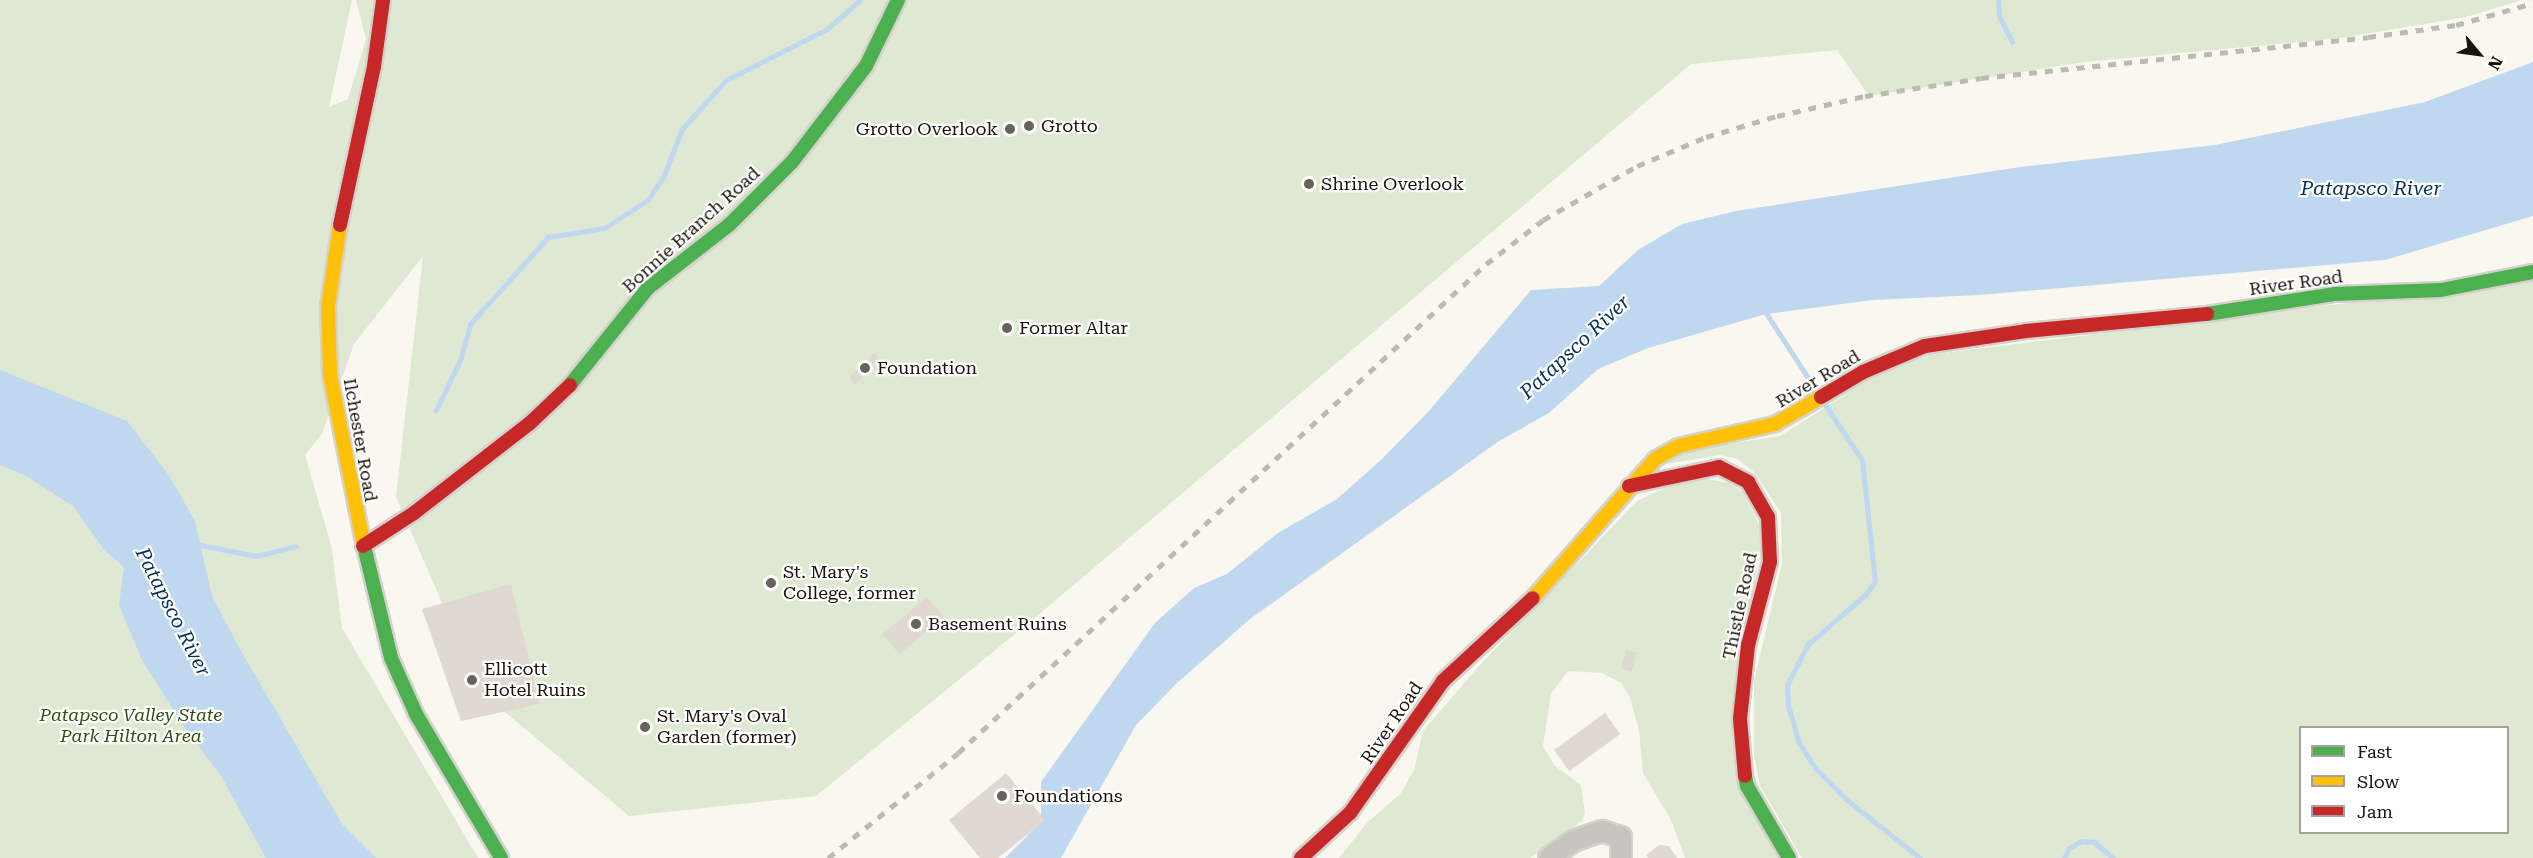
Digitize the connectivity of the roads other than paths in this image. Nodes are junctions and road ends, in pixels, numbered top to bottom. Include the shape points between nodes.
1 (382, 0) edge
2 (898, 0) edge
3 (2533, 272) edge
4 (1629, 486) junction
5 (363, 546) junction
6 (501, 858) edge
7 (1301, 858) edge
8 (1549, 858) edge
9 (1621, 858) edge
10 (1789, 858) edge

1 - 5 street, Ilchester Road via 374,66 335,246 328,306 330,375
2 - 5 street, Bonnie Branch Road via 866,66 792,162 729,225 648,288 569,387 530,423 414,513
3 - 4 street, River Road via 2441,290 2335,294 2185,316 1978,337 1895,356 1775,424 1678,446 1655,459
4 - 7 street, River Road via 1520,613 1443,681 1350,813
4 - 10 street, Thistle Road via 1719,467 1748,482 1760,498 1768,517 1770,562 1748,645 1740,719 1741,753 1748,786
5 - 6 street, Ilchester Road via 391,658 417,714
8 - 9 street via 1573,842 1602,831 1621,837

